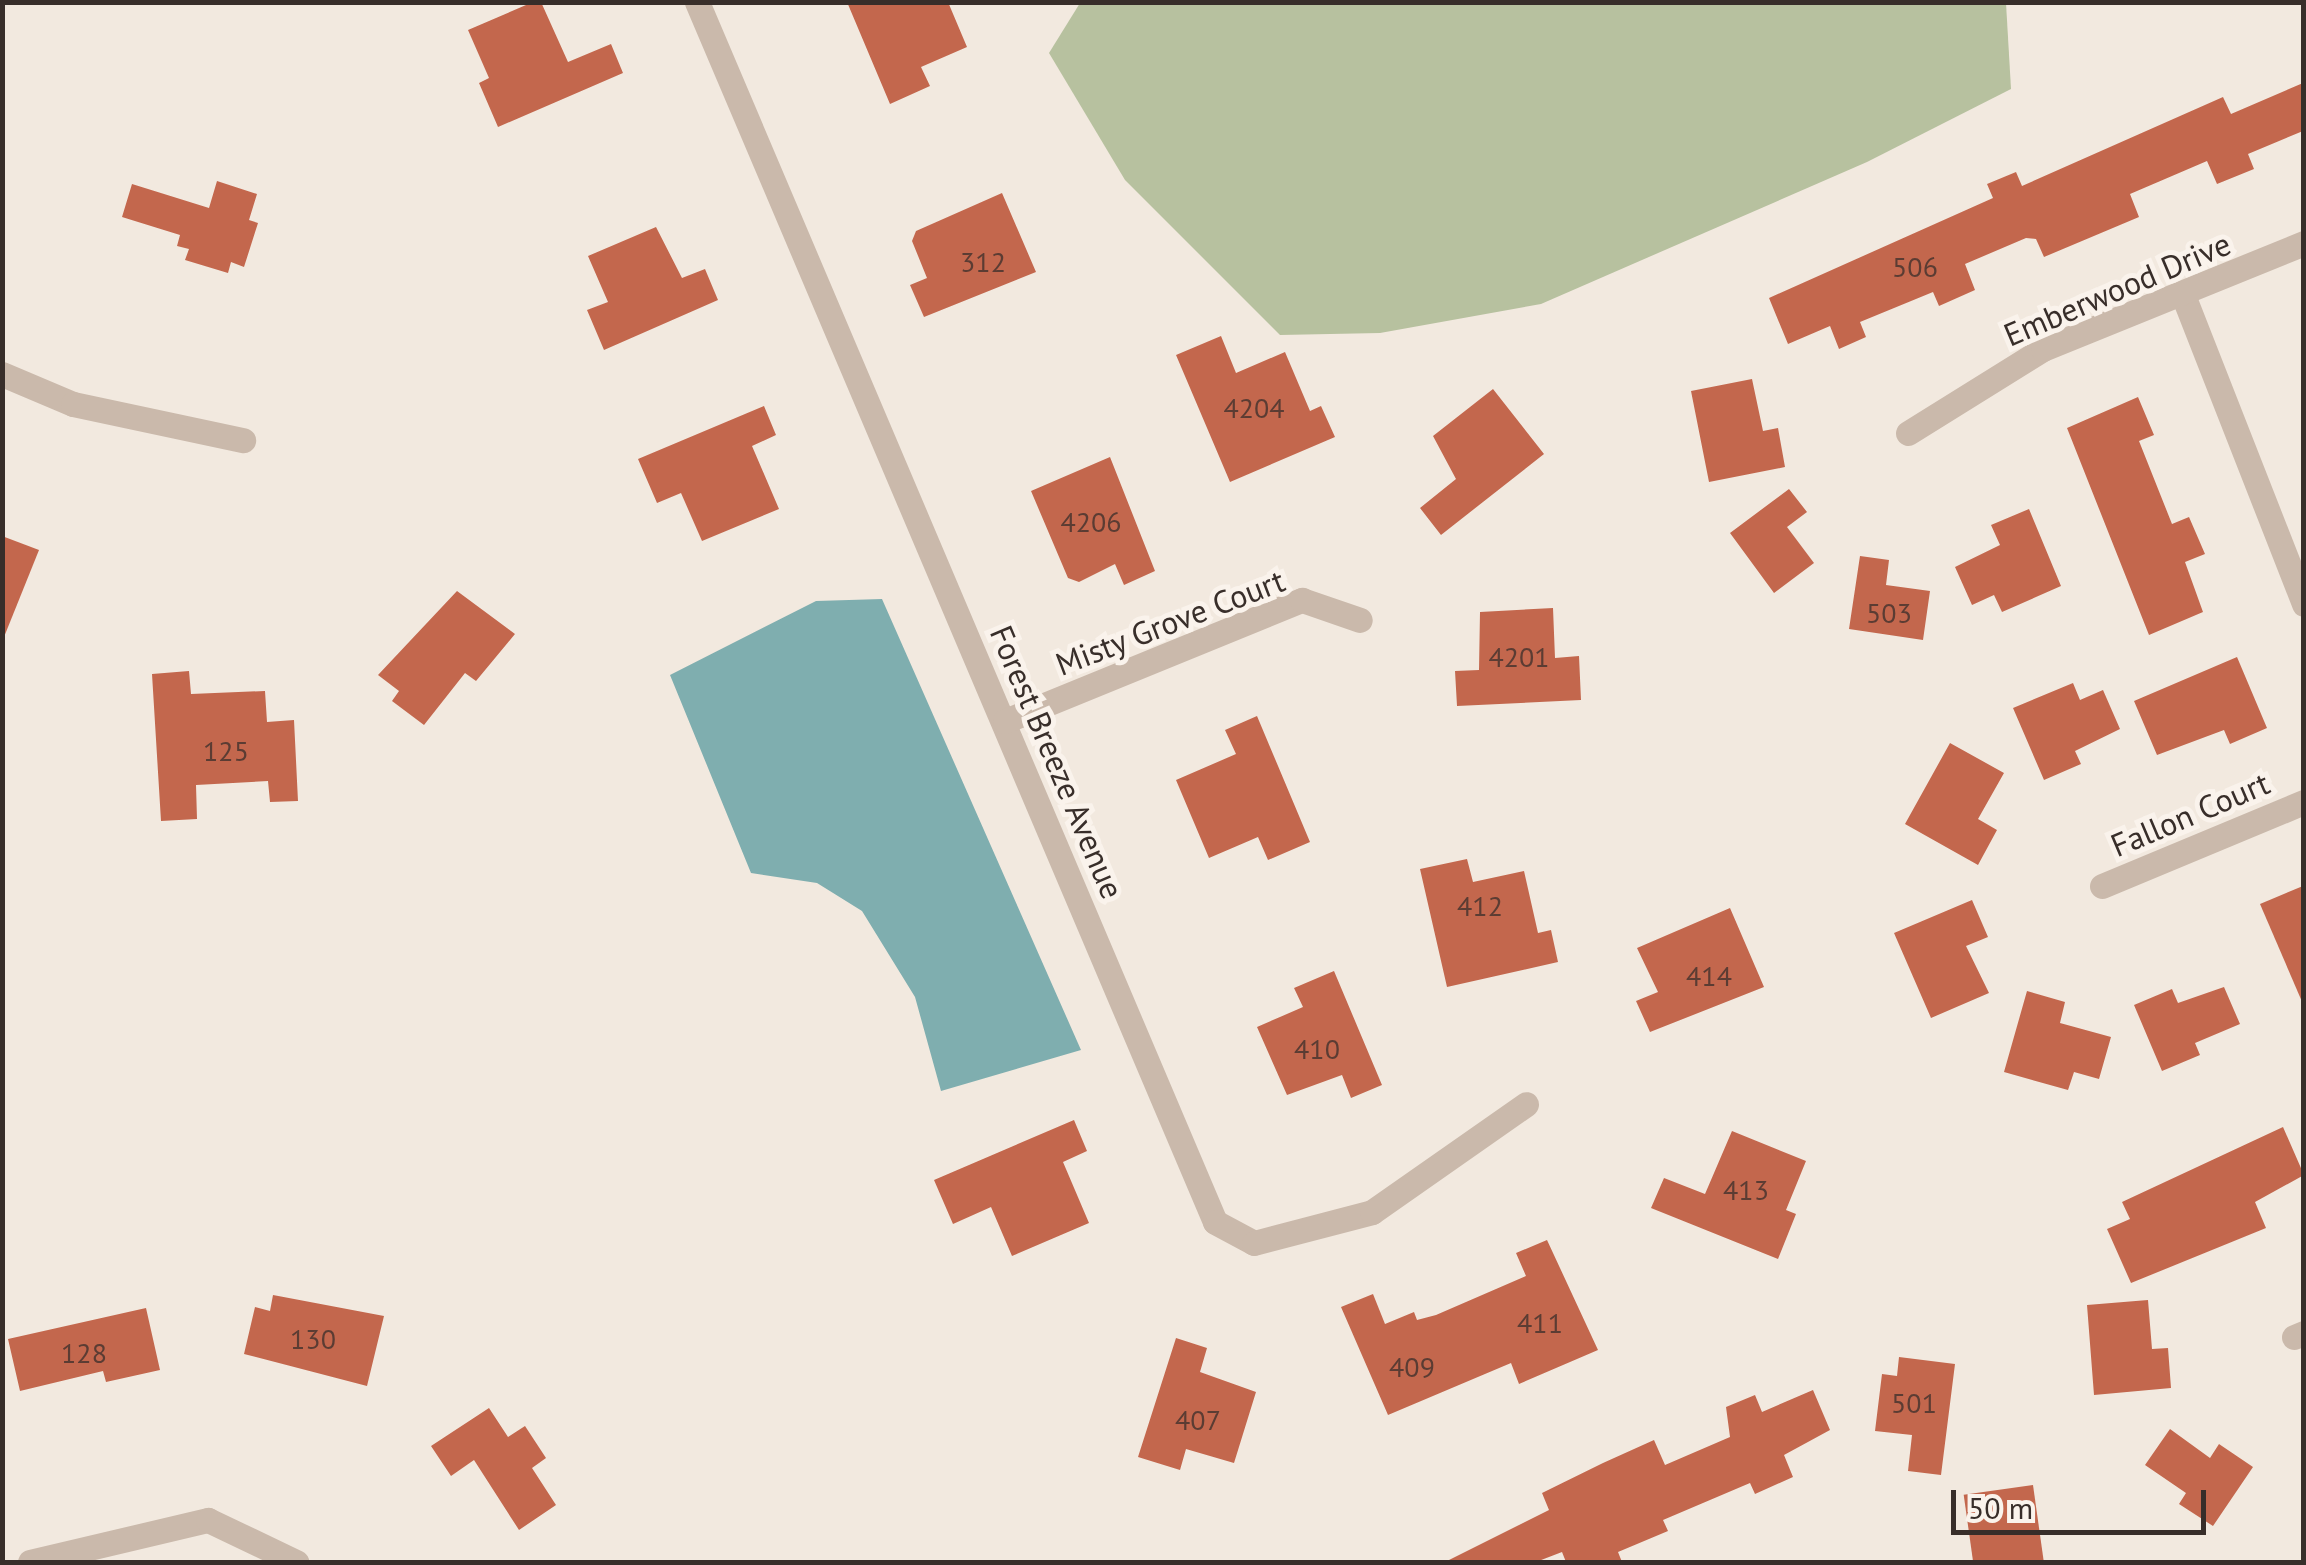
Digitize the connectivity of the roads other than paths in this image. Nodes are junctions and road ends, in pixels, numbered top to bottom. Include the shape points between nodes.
1 (697, 2) edge
2 (2304, 243) edge
3 (2183, 295) junction
4 (2, 374) edge
5 (1908, 432) dead end
6 (244, 440) dead end
7 (2304, 604) edge
8 (1360, 620) dead end
9 (1005, 722) junction
10 (2304, 802) edge
11 (2102, 886) dead end
12 (1526, 1104) dead end
13 (30, 1562) edge
14 (296, 1562) edge

1 - 9 street, Forest Breeze Avenue
2 - 3 street, Emberwood Drive
3 - 5 street, Emberwood Drive via 2043,349
3 - 7 street
4 - 6 street via 73,404
8 - 9 street, Misty Grove Court via 1302,600
9 - 12 street, Forest Breeze Avenue via 1215,1222 1254,1242 1372,1212
10 - 11 street, Fallon Court
13 - 14 street via 208,1520

